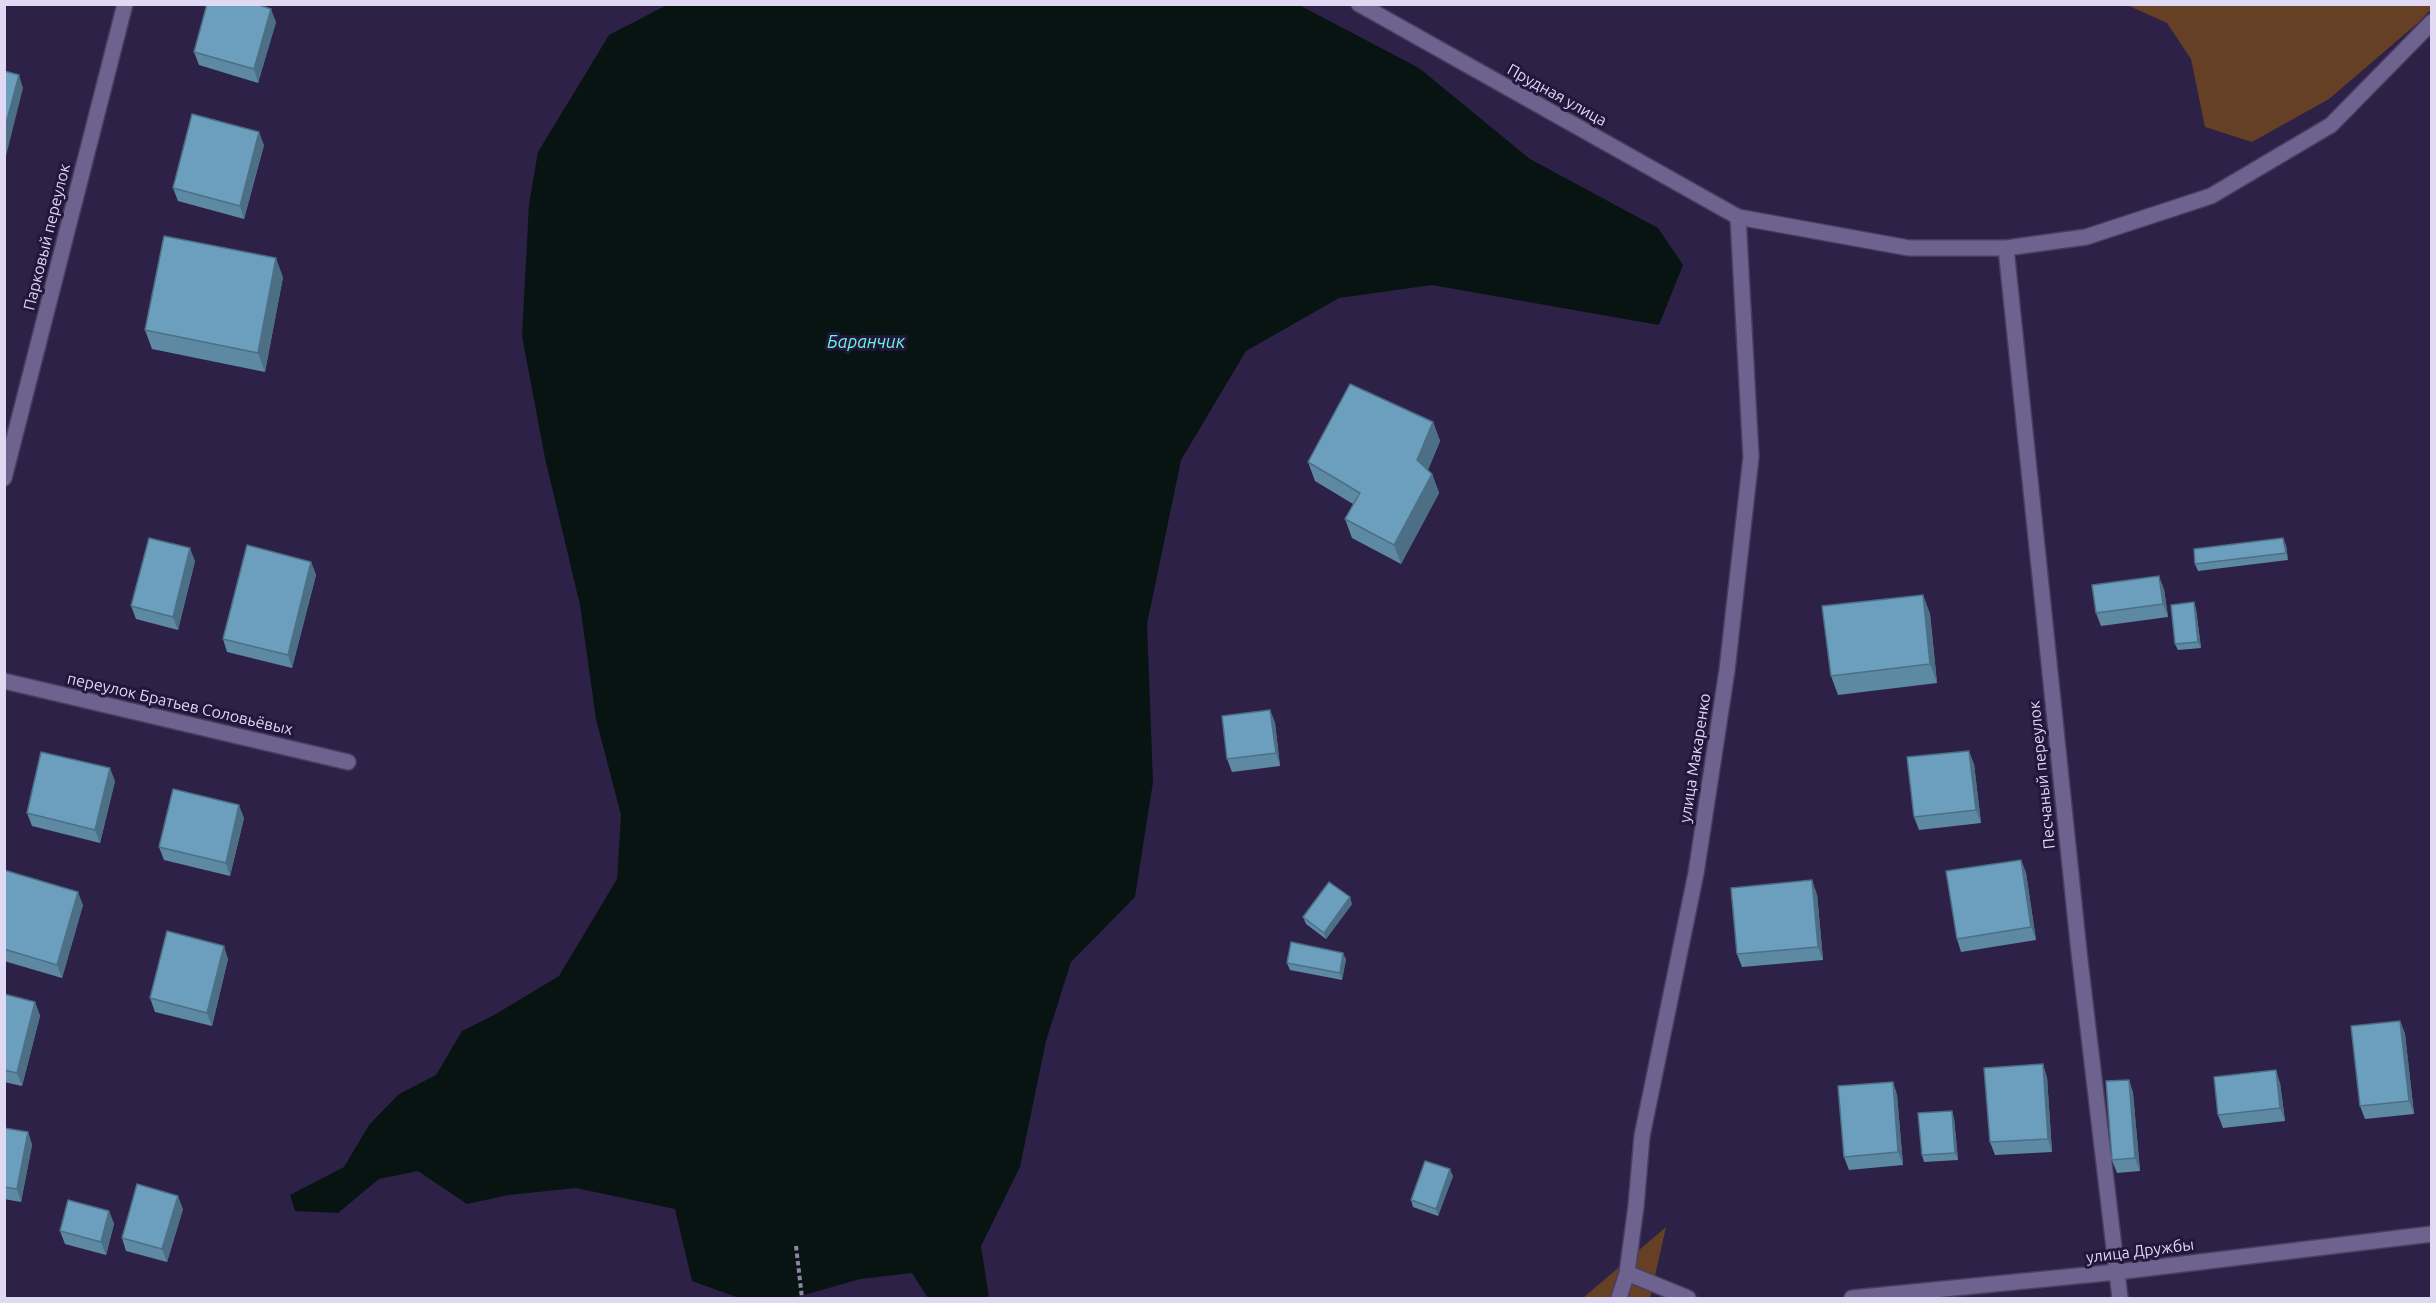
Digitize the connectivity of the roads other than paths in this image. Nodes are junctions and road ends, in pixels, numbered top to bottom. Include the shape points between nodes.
1 (125, 4) edge
2 (1359, 4) edge
3 (2432, 22) edge
4 (1738, 217) junction
5 (2006, 248) junction
6 (4, 478) edge
7 (4, 681) edge
8 (348, 762) dead end
9 (2432, 1234) edge
10 (2117, 1272) junction
11 (1627, 1273) junction
12 (1619, 1299) edge
13 (1688, 1299) edge
14 (1852, 1299) edge
15 (2120, 1299) edge

1 - 6 street, Парковый переулок
2 - 4 street, Прудная улица
3 - 5 street, Прудная улица via 2331,126 2211,196 2086,237
4 - 5 street, Прудная улица via 1909,248
4 - 11 street, улица Макаренко via 1751,457 1696,873 1642,1136
5 - 10 street, Песчаный переулок via 2079,952
7 - 8 street, переулок Братьев Соловьёвых
9 - 10 street, улица Дружбы
10 - 14 street, улица Дружбы
10 - 15 street, Песчаный переулок
11 - 12 street, улица Макаренко
11 - 13 street

